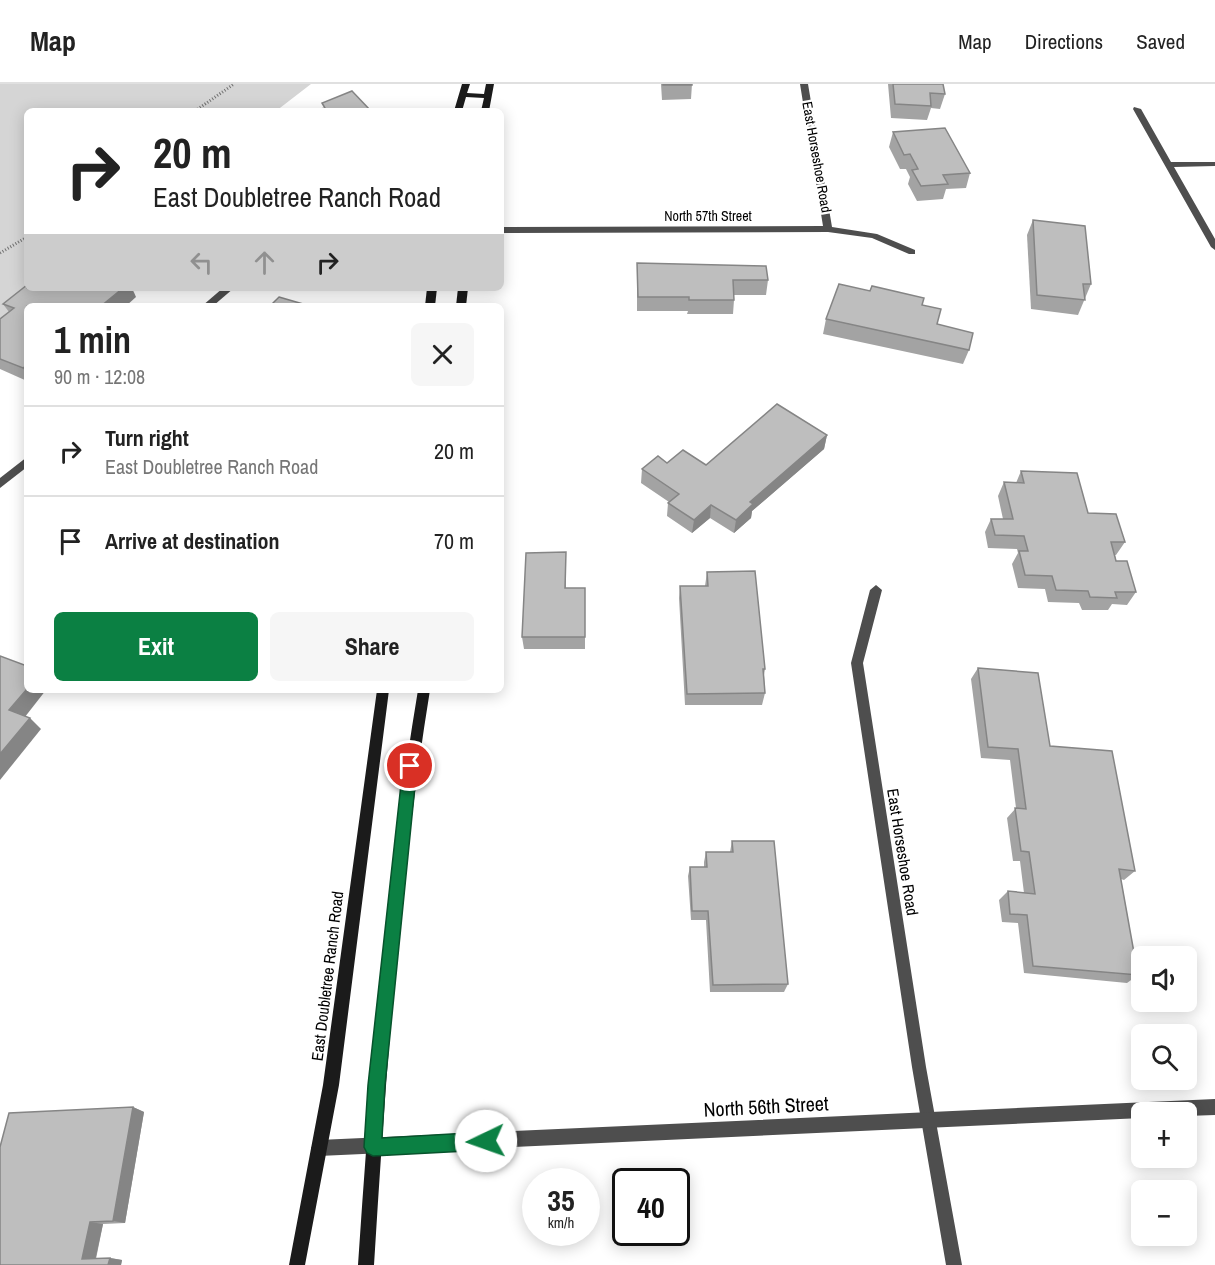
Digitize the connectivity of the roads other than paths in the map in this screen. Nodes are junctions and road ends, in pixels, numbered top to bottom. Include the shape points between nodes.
1 (466, 84) edge
2 (490, 84) edge
3 (804, 84) edge
4 (463, 96) junction
5 (488, 96) junction
6 (459, 108) edge
7 (486, 108) edge
8 (1137, 109) dead end
9 (1215, 164) edge
10 (1168, 165) junction
11 (504, 230) edge
12 (828, 230) junction
13 (1215, 247) edge
14 (912, 252) dead end
15 (225, 291) edge
16 (211, 303) edge
17 (24, 464) edge
18 (0, 484) edge
19 (876, 590) dead end
20 (383, 693) edge
21 (423, 693) edge
22 (1215, 1107) edge
23 (928, 1120) junction
24 (373, 1147) junction
25 (319, 1148) junction
26 (297, 1265) edge
27 (366, 1265) edge
28 (954, 1265) edge

1 - 4 main road
2 - 5 main road
3 - 12 street, East Horseshoe Road
4 - 5 main road
4 - 6 main road
5 - 7 main road
8 - 10 street
9 - 10 street
10 - 13 street
11 - 12 street, North 57th Street
12 - 14 street, North 57th Street via 874,236
15 - 16 street
17 - 18 street
19 - 23 street, East Horseshoe Road via 857,663
20 - 25 main road, East Doubletree Ranch Road via 331,1085
21 - 24 main road via 410,766
22 - 23 street, North 56th Street
23 - 24 street, North 56th Street
23 - 28 street, East Horseshoe Road
24 - 25 street, North 56th Street
24 - 27 main road
25 - 26 main road, East Doubletree Ranch Road

